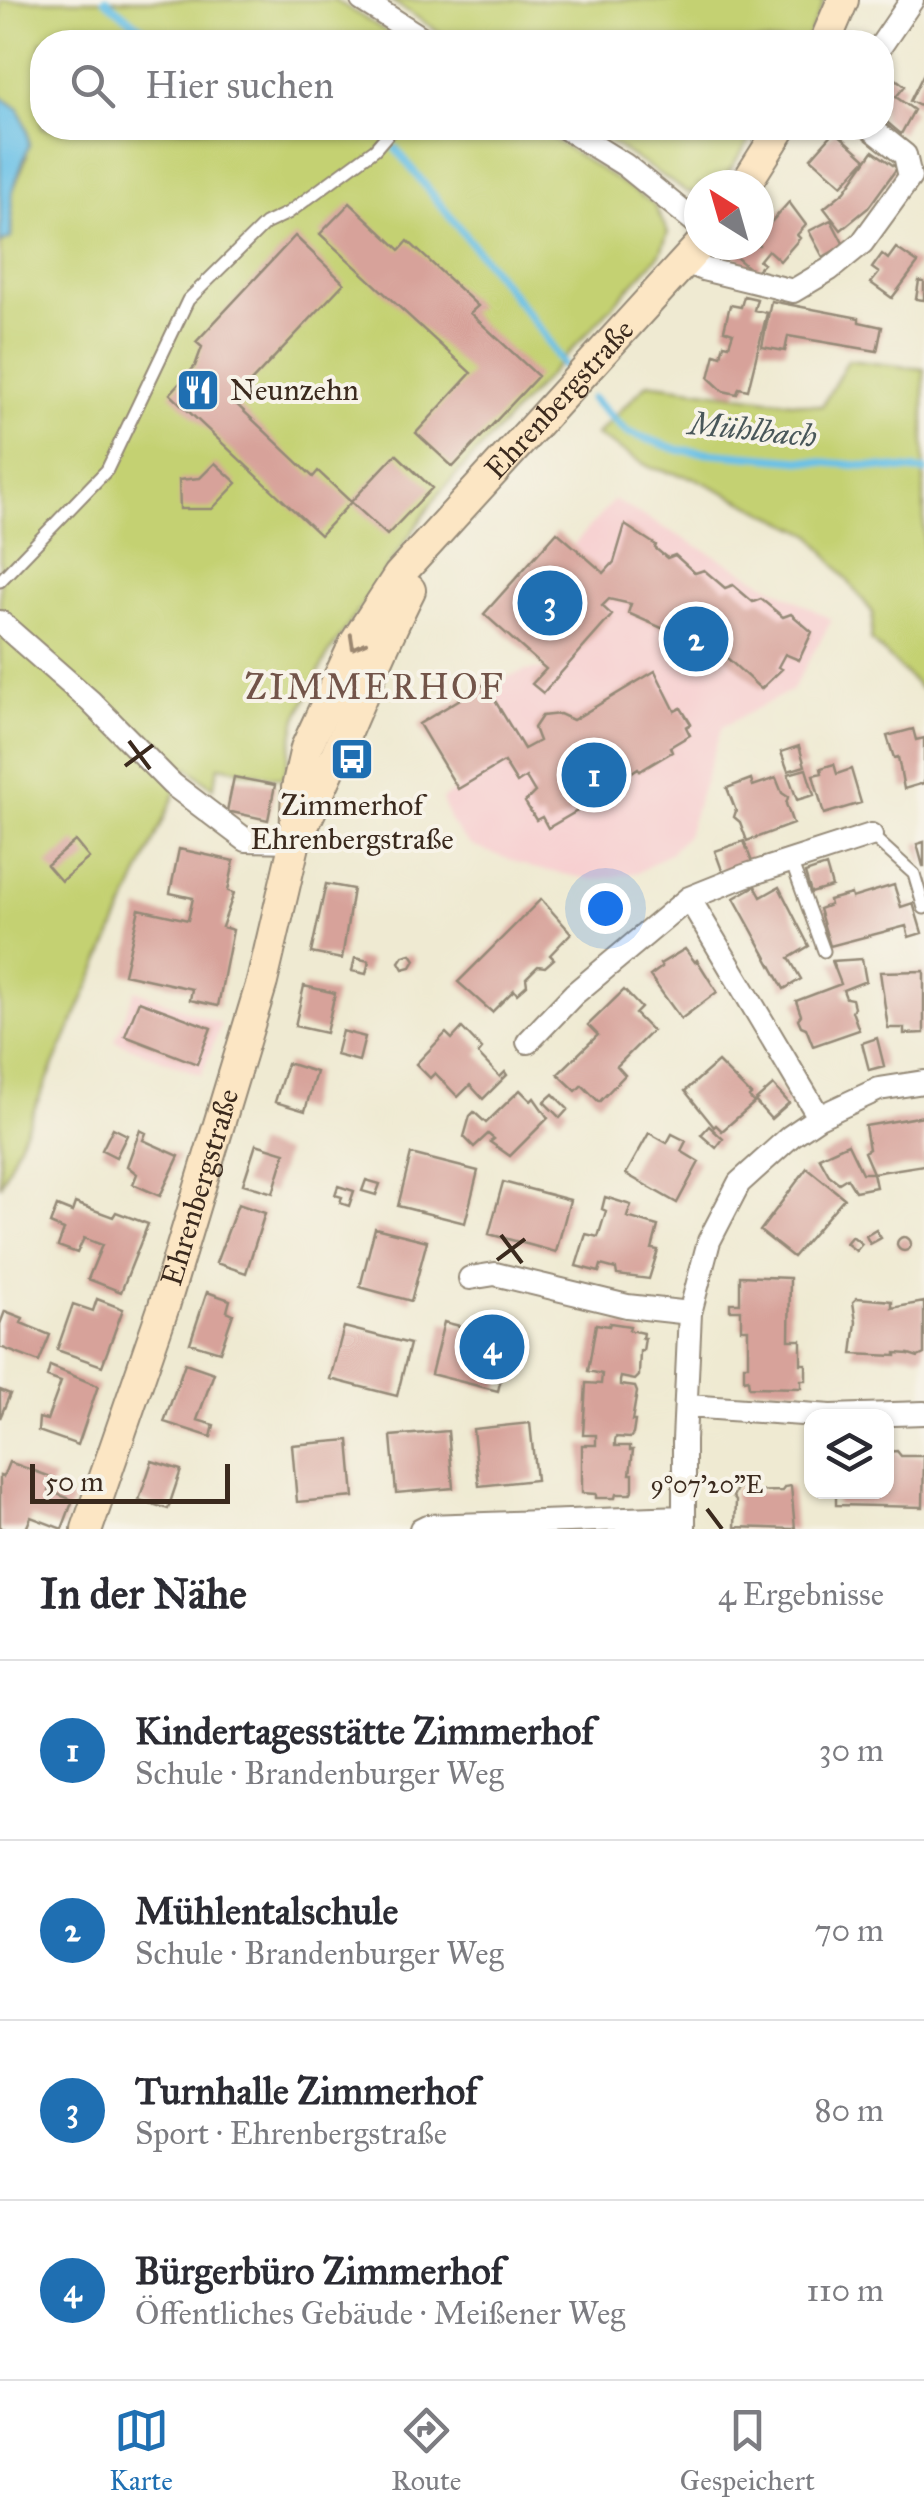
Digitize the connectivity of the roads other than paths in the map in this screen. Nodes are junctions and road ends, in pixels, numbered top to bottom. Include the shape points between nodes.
1 (362, 0) edge
2 (842, 0) edge
3 (912, 0) edge
4 (409, 30) edge
5 (830, 30) edge
6 (892, 30) edge
7 (383, 140) edge
8 (584, 140) edge
9 (773, 140) edge
10 (886, 140) edge
11 (754, 170) edge
12 (684, 213) edge
13 (687, 260) edge
14 (697, 260) edge
15 (0, 581) edge
16 (0, 622) edge
17 (871, 835) joint
18 (295, 841) junction
19 (791, 861) junction
20 (690, 898) junction
21 (924, 908) edge
22 (824, 951) dead end
23 (528, 1042) dead end
24 (924, 1082) edge
25 (819, 1117) junction
26 (470, 1278) dead end
27 (690, 1313) junction
28 (688, 1406) junction
29 (924, 1413) edge
30 (684, 1523) edge
31 (87, 1529) edge
32 (421, 1529) edge

1 - 4 street
2 - 5 street
3 - 6 street
7 - 15 lane via 264,224 188,300 107,470
8 - 12 street
9 - 11 street
10 - 14 street, Ehrenbergstraße via 905,155 910,177 862,243 830,268 793,291 702,270
13 - 18 street, Ehrenbergstraße via 399,576 355,643 306,748
16 - 18 street via 172,784 246,840
17 - 19 street
17 - 21 lane via 914,874
18 - 31 street, Ehrenbergstraße via 218,1129
19 - 20 street
19 - 22 lane
20 - 23 street via 574,994
20 - 25 street
24 - 25 street via 879,1089
25 - 27 street via 739,1182 708,1242
26 - 27 street via 495,1274 627,1306
27 - 28 street
28 - 29 street via 830,1416
28 - 30 street
30 - 32 street

